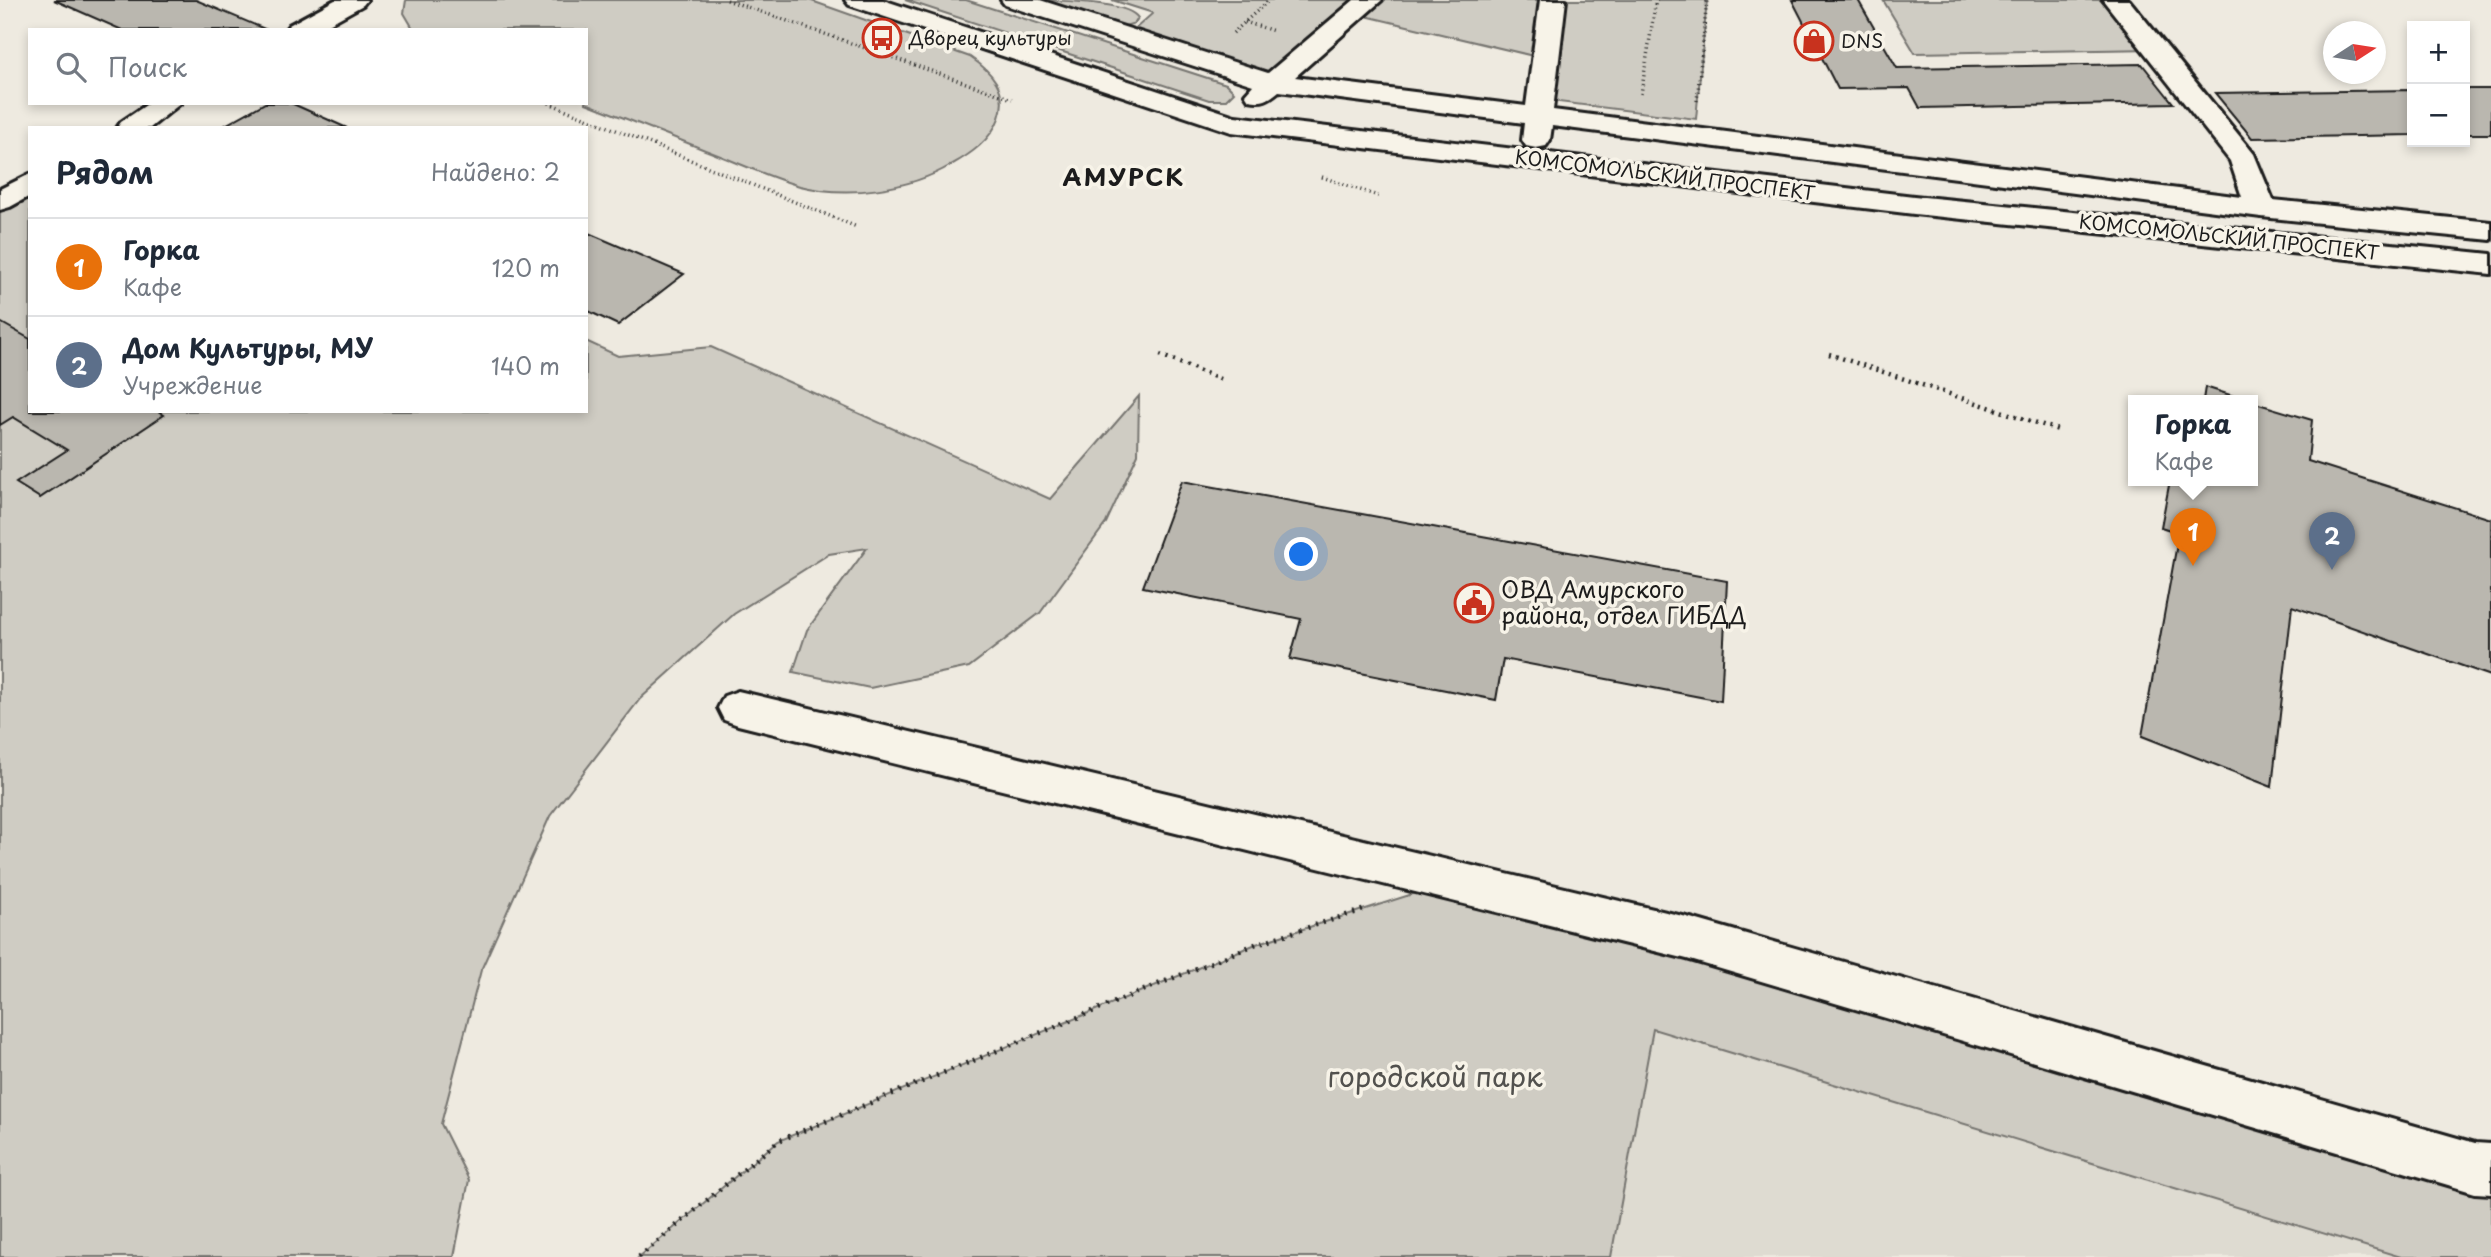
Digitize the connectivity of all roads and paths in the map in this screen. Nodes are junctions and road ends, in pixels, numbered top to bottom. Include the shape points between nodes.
1 (354, 0) edge
2 (727, 0) edge
3 (858, 0) edge
4 (1014, 0) edge
5 (1269, 0) edge
6 (1368, 0) edge
7 (1553, 0) edge
8 (1656, 0) edge
9 (1707, 0) edge
10 (2116, 0) edge
11 (302, 28) edge
12 (1229, 37) dead end
13 (1270, 82) junction
14 (1012, 99) dead end
15 (1640, 99) dead end
16 (165, 105) edge
17 (554, 105) edge
18 (1697, 106) dead end
19 (1540, 116) junction
20 (1231, 124) junction
21 (134, 126) edge
22 (1532, 160) junction
23 (1322, 177) dead end
24 (1378, 196) dead end
25 (2261, 208) junction
26 (857, 227) dead end
27 (2491, 231) edge
28 (2491, 264) edge
29 (1829, 354) dead end
30 (1160, 355) dead end
31 (1220, 379) dead end
32 (2058, 429) dead end
33 (738, 708) dead end
34 (1371, 908) dead end
35 (2491, 1169) edge
36 (639, 1257) edge

1 - 11 street
2 - 14 path
3 - 20 street, КОМСОМОЛЬСКИЙ ПРОСПЕКТ
4 - 13 street, КОМСОМОЛЬСКИЙ ПРОСПЕКТ
5 - 12 path
6 - 13 street
7 - 19 street
8 - 15 path
9 - 18 path
10 - 25 street via 2244,160
13 - 19 street, КОМСОМОЛЬСКИЙ ПРОСПЕКТ
13 - 20 street
16 - 21 street
17 - 26 path
19 - 22 street
19 - 25 street, КОМСОМОЛЬСКИЙ ПРОСПЕКТ
20 - 22 street, КОМСОМОЛЬСКИЙ ПРОСПЕКТ
22 - 28 street, КОМСОМОЛЬСКИЙ ПРОСПЕКТ via 1914,205
23 - 24 path
25 - 27 street, КОМСОМОЛЬСКИЙ ПРОСПЕКТ
29 - 32 path
30 - 31 path
33 - 35 street via 1687,938
34 - 36 path via 1256,944 778,1141

